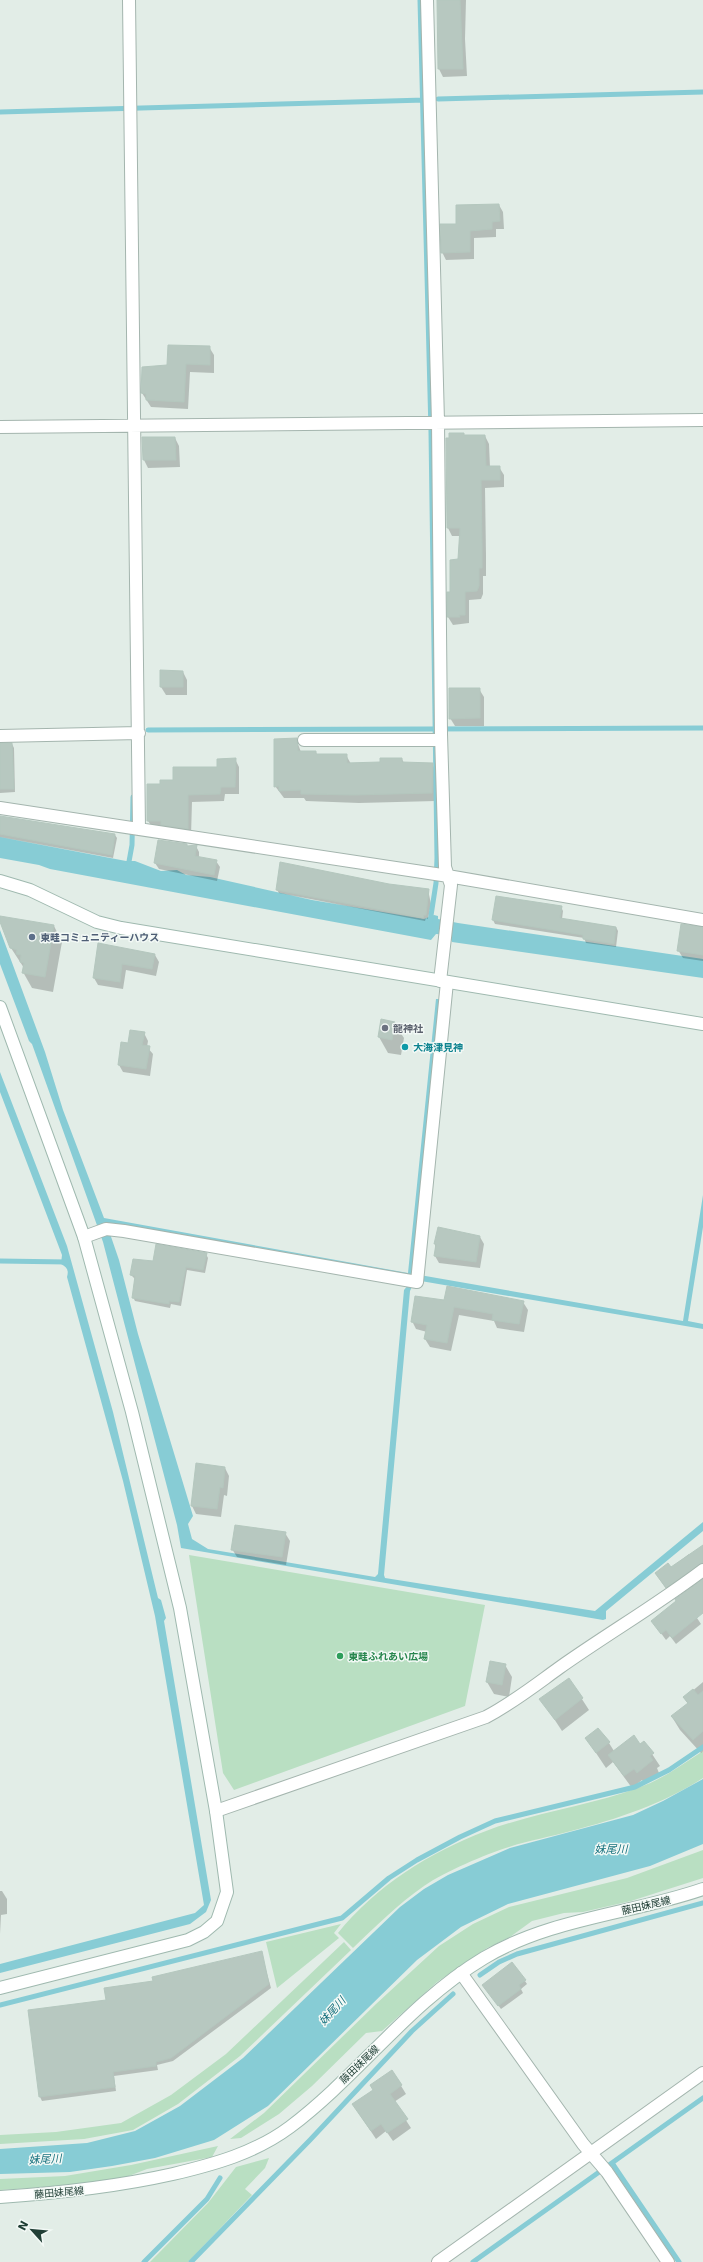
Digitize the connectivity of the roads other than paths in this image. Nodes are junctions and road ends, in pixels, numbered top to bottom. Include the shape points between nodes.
1 (129, 0) edge
2 (427, 0) edge
3 (703, 420) edge
4 (432, 422) junction
5 (130, 425) junction
6 (0, 427) edge
7 (135, 733) junction
8 (441, 734) junction
9 (0, 736) edge
10 (304, 740) dead end
11 (0, 808) edge
12 (134, 828) junction
13 (440, 875) junction
14 (0, 882) edge
15 (703, 920) edge
16 (444, 981) junction
17 (0, 1007) edge
18 (703, 1024) edge
19 (84, 1237) junction
20 (703, 1570) edge
21 (216, 1811) junction
22 (703, 1889) edge
23 (461, 1973) junction
24 (0, 1988) edge
25 (703, 2074) edge
26 (592, 2153) junction
27 (0, 2197) edge
28 (438, 2262) edge
29 (668, 2262) edge

1 - 5 street
2 - 4 street
3 - 4 street
4 - 5 street
4 - 8 street
5 - 6 street
5 - 7 street
7 - 9 street
7 - 12 street
8 - 10 street via 428,740
8 - 13 street via 446,867
11 - 12 street
12 - 13 street
13 - 15 street
13 - 16 street via 451,885 445,931
14 - 16 street via 15,884 42,894 76,913 121,928
16 - 18 street
16 - 19 street via 413,1278 102,1230
17 - 19 street
19 - 21 street via 163,1530 180,1608
20 - 21 street via 560,1668 518,1700 486,1717
21 - 24 street via 227,1892 217,1921 204,1932 188,1940
22 - 23 street, 藤田妹尾線 via 553,1927 511,1944
23 - 26 street
23 - 27 street, 藤田妹尾線 via 419,2006 322,2100 290,2127 252,2150 208,2165 124,2185 74,2192
25 - 26 street
26 - 28 street
26 - 29 street

